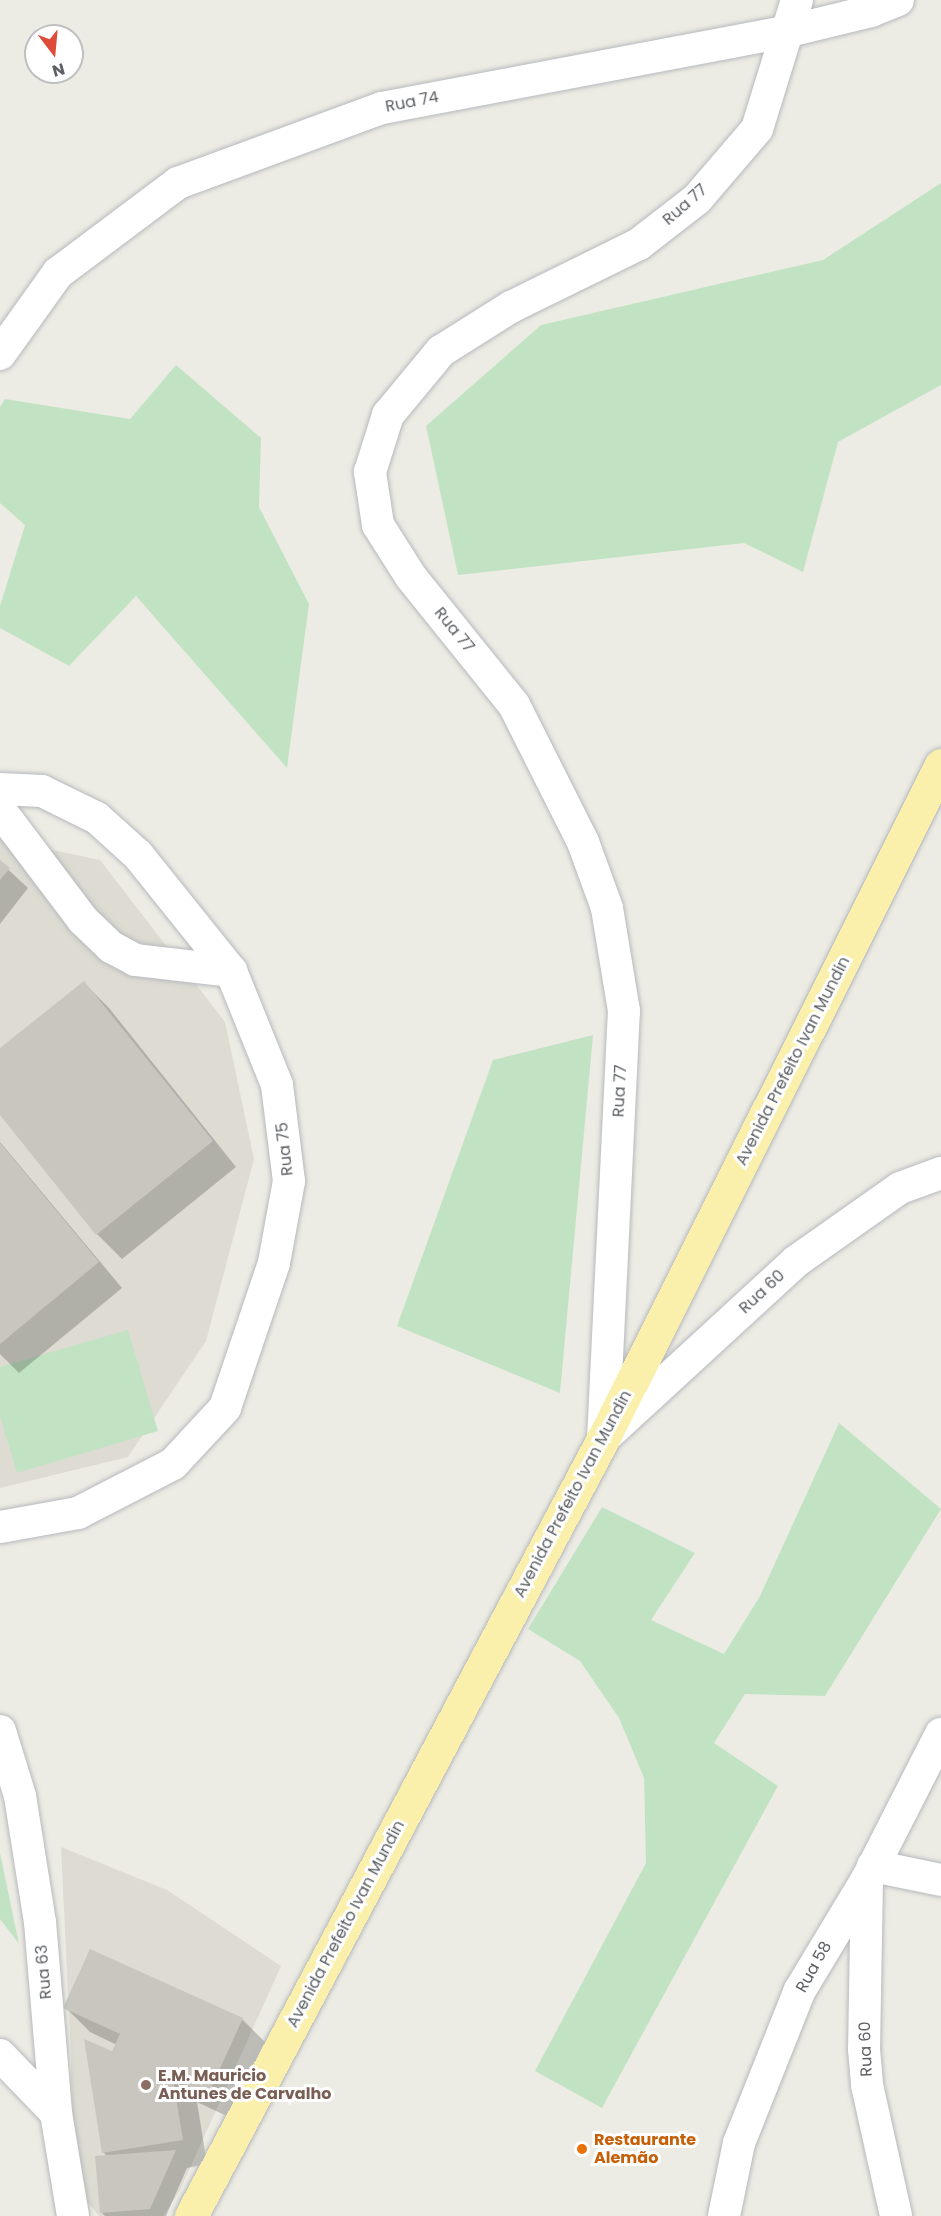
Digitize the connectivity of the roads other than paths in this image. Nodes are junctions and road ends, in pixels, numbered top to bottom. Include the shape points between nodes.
1 (797, 0) edge
2 (898, 0) edge
3 (785, 32) junction
4 (0, 354) edge
5 (941, 765) edge
6 (0, 789) edge
7 (0, 810) edge
8 (231, 970) junction
9 (941, 1173) edge
10 (603, 1439) junction
11 (0, 1527) edge
12 (0, 1731) edge
13 (941, 1734) edge
14 (870, 1873) junction
15 (941, 1880) edge
16 (0, 2055) edge
17 (56, 2113) junction
18 (69, 2185) junction
19 (73, 2216) edge
20 (87, 2216) edge
21 (191, 2216) edge
22 (724, 2216) edge
23 (896, 2216) edge

1 - 3 street, Rua 77
2 - 3 street, Rua 74 via 871,11
3 - 4 street, Rua 74 via 382,108 178,183 58,273
3 - 10 street, Rua 77 via 756,129 697,199 639,243 511,307 441,351 388,415 370,472 378,525 411,577 514,705 584,842 607,908 624,1011
5 - 10 main road, Avenida Prefeito Ivan Mundin
6 - 8 street, Rua 75 via 42,791 97,819 138,855
7 - 8 street via 83,920 111,947 135,960
8 - 11 street, Rua 75 via 277,1085 289,1181 274,1263 225,1408 173,1464 78,1513
9 - 10 street, Rua 60 via 900,1188 795,1262
10 - 21 main road, Avenida Prefeito Ivan Mundin
12 - 17 street, Rua 63 via 20,1796 40,1922
13 - 14 street, Rua 58
14 - 15 street
14 - 22 street, Rua 58 via 800,1990 739,2143
14 - 23 street, Rua 60 via 866,2076
16 - 17 street
17 - 18 street, Rua 63
18 - 19 street, Rua 63
18 - 20 street

